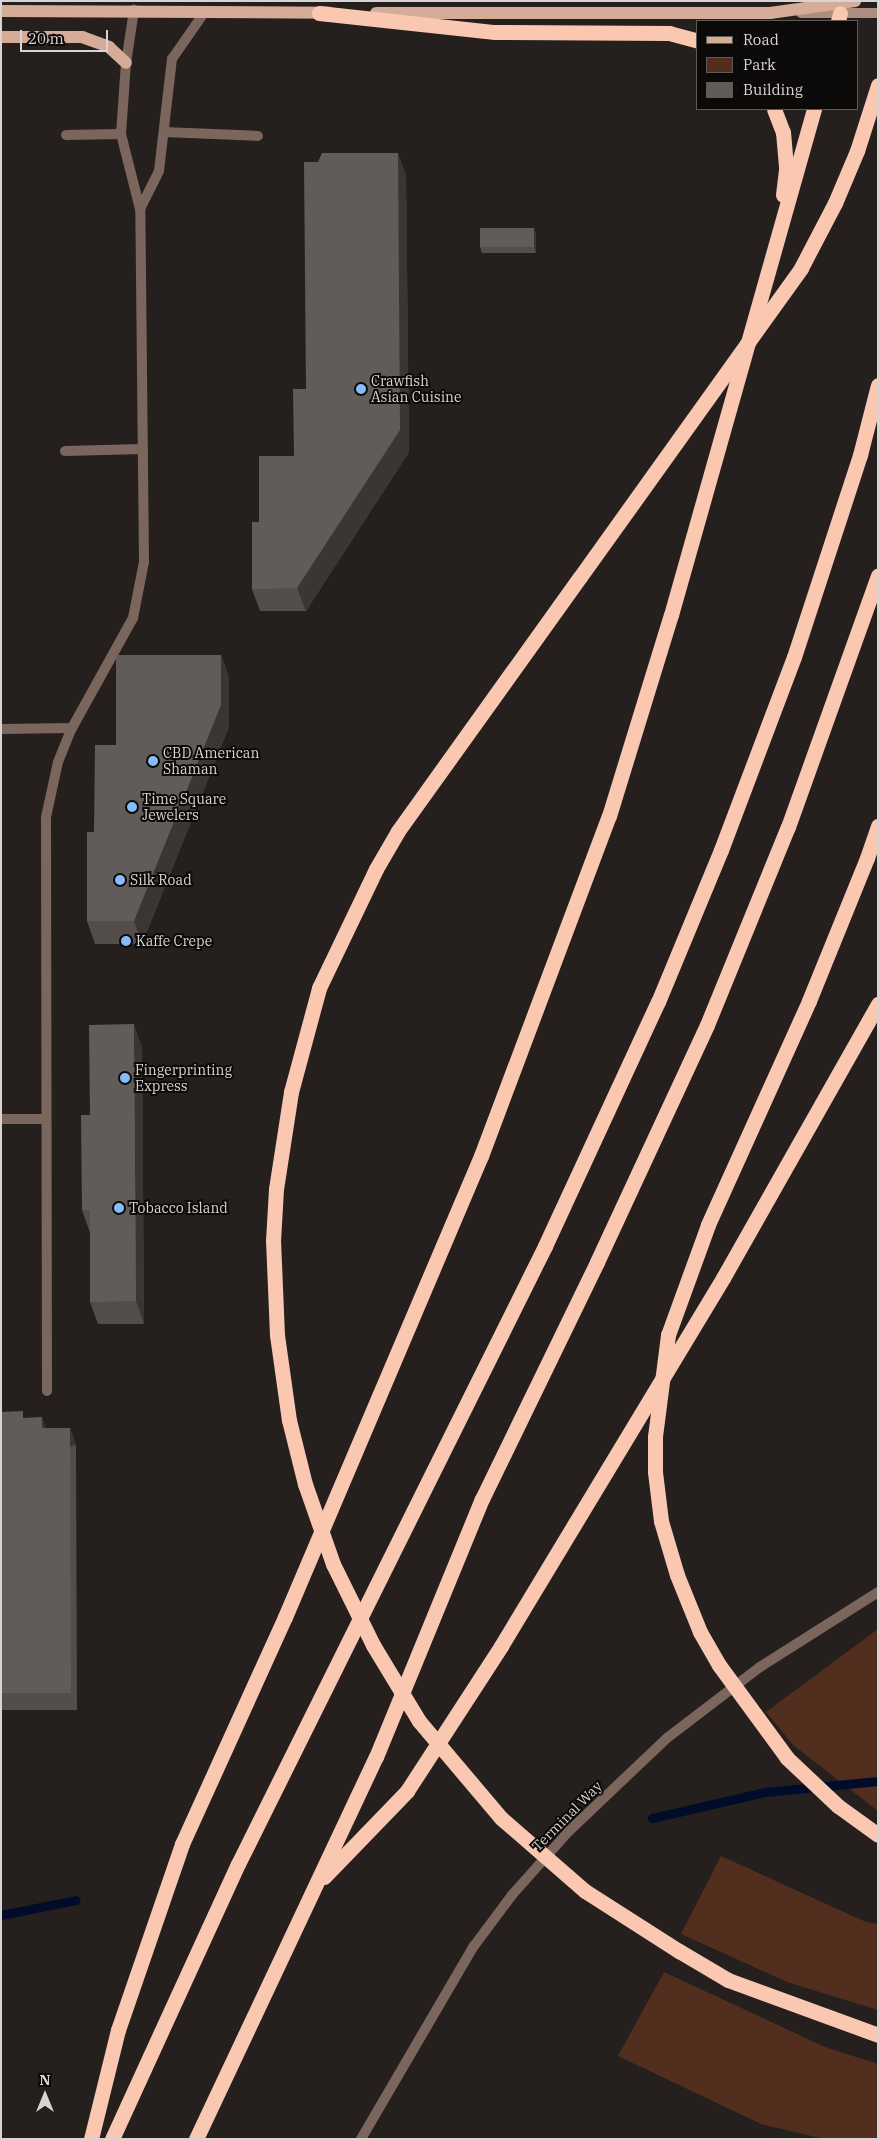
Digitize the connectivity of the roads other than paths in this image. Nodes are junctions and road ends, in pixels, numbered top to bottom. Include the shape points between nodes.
1 (855, 1) edge
2 (134, 6) edge
3 (840, 10) edge
4 (1, 11) edge
5 (204, 13) junction
6 (319, 13) junction
7 (878, 13) edge
8 (1, 37) edge
9 (696, 40) edge
10 (126, 63) junction
11 (878, 85) edge
12 (774, 110) edge
13 (814, 110) edge
14 (164, 132) junction
15 (121, 134) junction
16 (66, 135) dead end
17 (258, 136) dead end
18 (140, 209) junction
19 (779, 234) junction
20 (878, 385) edge
21 (143, 449) junction
22 (65, 451) dead end
23 (878, 576) edge
24 (72, 728) junction
25 (1, 729) edge
26 (878, 826) edge
27 (878, 1004) edge
28 (1, 1119) edge
29 (46, 1119) junction
30 (47, 1391) dead end
31 (878, 1592) edge
32 (878, 1835) edge
33 (316, 1885) junction
34 (878, 2035) edge
35 (91, 2139) edge
36 (112, 2139) edge
37 (196, 2139) edge
38 (361, 2139) edge

1 - 3 main road
2 - 4 main road
2 - 5 main road
2 - 10 street
3 - 6 main road via 770,13
3 - 7 main road
5 - 6 main road
5 - 14 street via 172,59
6 - 9 highway via 495,32 669,33
8 - 10 main road via 82,37 109,47
10 - 15 street
11 - 34 highway, bridge via 857,151 835,203 801,268 398,831 376,869 319,988 290,1092 276,1188 273,1241 277,1335 289,1420 305,1484 333,1564 373,1645 419,1720 501,1818 585,1891 728,1980
12 - 19 highway via 783,132 786,170
13 - 19 highway
14 - 17 street
14 - 18 street via 159,170
15 - 16 street
15 - 18 street
18 - 21 street
19 - 35 highway via 671,615 609,816 481,1156 285,1616 182,1844 118,2030
20 - 36 highway via 860,455 797,648 724,842 662,993 545,1246 234,1873
21 - 22 street
21 - 24 street via 144,562 140,593 118,650
23 - 33 highway via 791,818 707,1025 482,1500 376,1757
24 - 25 street
24 - 29 street via 58,762 46,817
26 - 32 highway, bridge via 809,1001 708,1225 668,1335 655,1437 661,1521 677,1575 700,1632 719,1665 786,1758 838,1806
27 - 33 highway via 723,1278 502,1646 407,1791
28 - 29 street
29 - 30 street
31 - 38 street, Terminal Way via 760,1667 667,1738 568,1831 512,1895 474,1946
33 - 37 highway

